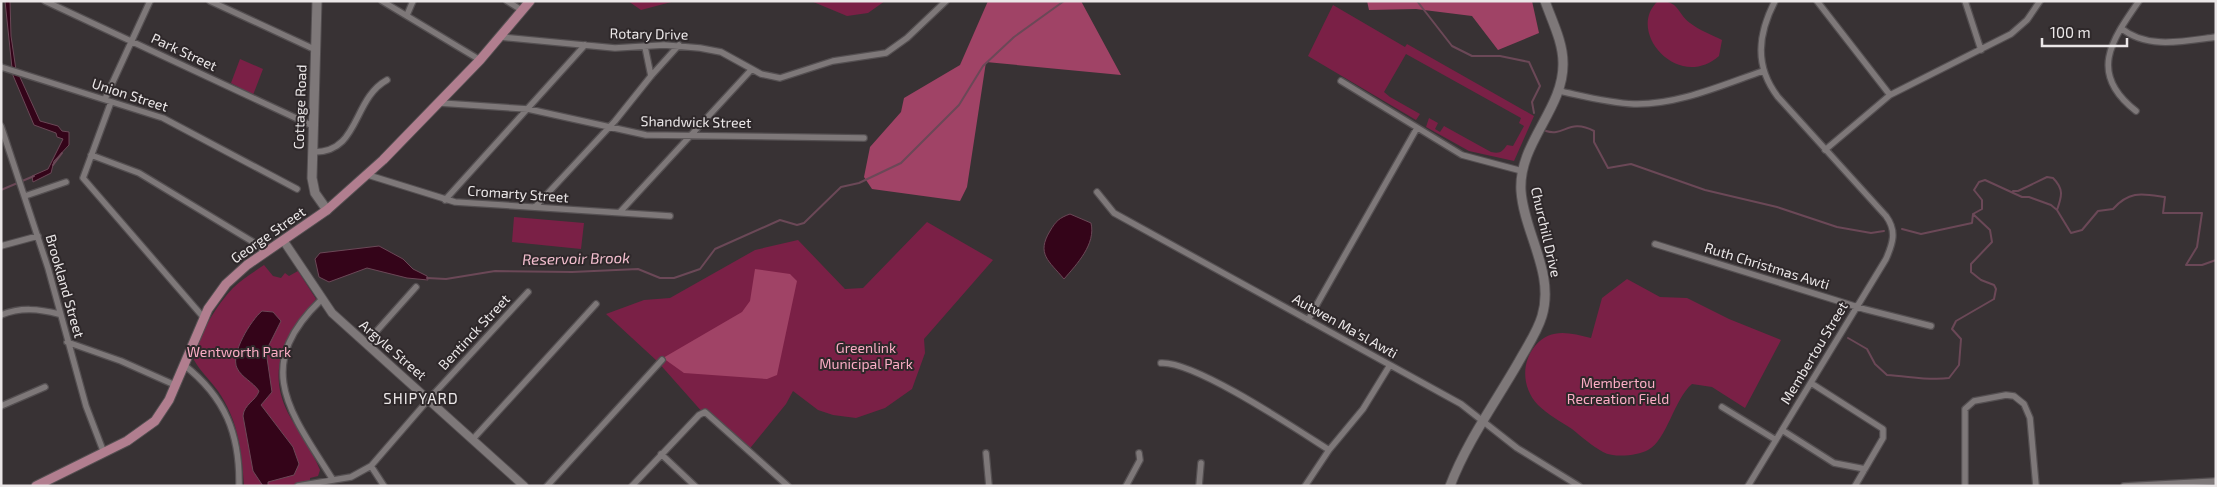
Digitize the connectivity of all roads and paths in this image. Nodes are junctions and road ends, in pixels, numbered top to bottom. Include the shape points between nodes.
1 (45, 1) edge
2 (150, 1) edge
3 (210, 1) edge
4 (317, 1) edge
5 (382, 1) edge
6 (413, 1) edge
7 (507, 1) edge
8 (530, 1) edge
9 (946, 1) edge
10 (1545, 1) edge
11 (1775, 1) edge
12 (1817, 1) edge
13 (1965, 1) edge
14 (2040, 1) edge
15 (2139, 1) edge
16 (523, 11) junction
17 (407, 15) junction
18 (2121, 28) junction
19 (501, 37) junction
20 (2216, 37) edge
21 (132, 42) junction
22 (585, 45) junction
23 (679, 45) junction
24 (645, 47) junction
25 (316, 50) junction
26 (1980, 50) junction
27 (480, 60) junction
28 (1, 67) edge
29 (751, 70) junction
30 (1763, 72) junction
31 (651, 76) junction
32 (387, 80) dead end
33 (1341, 81) dead end
34 (1558, 91) junction
35 (1890, 95) junction
36 (108, 100) junction
37 (440, 103) junction
38 (528, 109) junction
39 (2136, 111) dead end
40 (1, 126) edge
41 (313, 126) junction
42 (609, 128) junction
43 (1417, 128) junction
44 (692, 134) junction
45 (864, 138) dead end
46 (4, 143) edge
47 (1825, 150) junction
48 (313, 152) junction
49 (91, 155) junction
50 (1522, 170) junction
51 (368, 174) junction
52 (66, 182) dead end
53 (297, 189) dead end
54 (1097, 192) dead end
55 (24, 196) junction
56 (445, 200) junction
57 (535, 207) junction
58 (327, 210) junction
59 (620, 212) junction
60 (670, 216) dead end
61 (38, 236) junction
62 (284, 240) junction
63 (1655, 244) dead end
64 (1, 246) edge
65 (265, 253) junction
66 (416, 287) dead end
67 (528, 292) dead end
68 (322, 300) junction
69 (596, 304) dead end
70 (1857, 307) junction
71 (59, 314) junction
72 (1, 315) edge
73 (204, 318) junction
74 (1308, 320) junction
75 (1931, 326) dead end
76 (67, 342) junction
77 (366, 343) junction
78 (662, 360) dead end
79 (1161, 363) dead end
80 (184, 365) junction
81 (1390, 365) junction
82 (1811, 383) junction
83 (175, 385) junction
84 (45, 387) dead end
85 (429, 399) junction
86 (1, 406) edge
87 (1722, 408) dead end
88 (1484, 422) junction
89 (1782, 430) junction
90 (473, 439) junction
91 (1776, 440) junction
92 (1329, 450) junction
93 (104, 453) junction
94 (986, 453) dead end
95 (1139, 453) dead end
96 (661, 454) junction
97 (1201, 463) dead end
98 (371, 466) junction
99 (1865, 470) junction
100 (333, 480) junction
101 (2216, 481) edge
102 (313, 485) edge
103 (2166, 485) edge
104 (36, 486) edge
105 (239, 486) edge
106 (298, 486) edge
107 (384, 486) edge
108 (524, 486) edge
109 (547, 486) edge
110 (632, 486) edge
111 (695, 486) edge
112 (788, 486) edge
113 (990, 486) edge
114 (1126, 486) edge
115 (1199, 486) edge
116 (1305, 486) edge
117 (1450, 486) edge
118 (1579, 486) edge
119 (1748, 486) edge
120 (1855, 486) edge
121 (1965, 486) edge
122 (2036, 486) edge
123 (2124, 486) edge

1 - 21 street, Park Street
2 - 21 street
3 - 25 street
4 - 25 main road, Cottage Road
5 - 17 street
6 - 17 street
7 - 16 street
8 - 16 main road, George Street
9 - 29 street, Rotary Drive via 886,53 833,61 782,78
10 - 34 main road, Churchill Drive via 1562,51 1563,71
11 - 30 street via 1761,40
12 - 35 street
13 - 26 street
14 - 26 street via 2020,28
15 - 18 street
16 - 19 main road, George Street
17 - 27 street
18 - 20 street via 2134,37 2152,41 2178,42
18 - 39 street via 2109,54 2108,72 2116,92
19 - 22 street, Rotary Drive
19 - 27 main road, George Street
21 - 36 street
21 - 41 street, Park Street
22 - 24 street, Rotary Drive
22 - 38 street
23 - 24 street, Rotary Drive
23 - 29 street, Rotary Drive via 721,52
23 - 31 street
24 - 31 street
25 - 41 main road, Cottage Road
26 - 35 street
27 - 37 main road, George Street
28 - 36 street, Union Street
29 - 44 street
30 - 34 street via 1679,99 1649,104 1621,103
30 - 47 street via 1778,97
31 - 42 street
32 - 48 street via 373,90 339,146
33 - 43 street
34 - 50 main road, Churchill Drive
35 - 47 street
36 - 49 street
36 - 53 street, Union Street via 164,118
37 - 38 street, Shandwick Street
37 - 51 main road, George Street
38 - 42 street, Shandwick Street
38 - 56 street
40 - 46 street, Brookland Street
41 - 48 main road, Cottage Road
42 - 44 street, Shandwick Street via 646,135
42 - 57 street
43 - 50 street via 1467,158
43 - 74 street
44 - 45 street, Shandwick Street
44 - 59 street
46 - 55 street, Brookland Street
47 - 70 street, Membertou Street via 1886,216 1893,230 1889,252
48 - 58 main road, Cottage Road via 313,185
49 - 65 street via 143,175 258,245
49 - 73 street via 83,178
50 - 88 main road, Churchill Drive via 1522,197 1543,277 1545,303 1533,336
51 - 56 street, Cromarty Street
51 - 58 main road, George Street
52 - 55 street
54 - 74 street, Autwen Ma'sl Awti via 1114,213
55 - 61 street, Brookland Street
56 - 57 street, Cromarty Street
57 - 59 street, Cromarty Street
58 - 62 main road, George Street
59 - 60 street, Cromarty Street
61 - 64 street
61 - 71 street, Brookland Street
62 - 65 main road, George Street
62 - 68 street, Argyle Street
63 - 70 street, Ruth Christmas Awti
65 - 73 main road, George Street via 226,284
66 - 77 street
67 - 85 street, Bentinck Street
68 - 77 street, Argyle Street
68 - 100 street via 300,323 288,344 284,357 284,382 291,412
69 - 90 street
70 - 75 street, Ruth Christmas Awti
70 - 82 street, Membertou Street
71 - 72 street via 26,309
71 - 76 street, Brookland Street
73 - 80 main road, George Street
74 - 81 street, Autwen Ma'sl Awti
76 - 83 street
76 - 93 street, Brookland Street
77 - 85 street, Argyle Street
78 - 109 street
79 - 92 street via 1172,362 1187,367 1264,409
80 - 83 main road, George Street
80 - 105 street via 205,383 231,425 238,455
81 - 88 street, Autwen Ma'sl Awti via 1461,404
81 - 92 street via 1363,408
82 - 89 street, Membertou Street
82 - 99 street via 1883,428 1883,438
83 - 93 main road, George Street via 165,408 149,427
84 - 86 street
85 - 90 street, Argyle Street
85 - 98 street, Bentinck Street
87 - 91 street
88 - 117 main road, Churchill Drive
88 - 118 street, Autwen Ma'sl Awti via 1517,448
89 - 91 street, Membertou Street
89 - 99 street via 1834,463
90 - 108 street, Argyle Street
91 - 119 street, Membertou Street
92 - 116 street
93 - 104 main road, George Street
94 - 113 street
95 - 114 street via 1140,460
96 - 110 street
96 - 111 street
96 - 112 street via 705,412
97 - 115 street
98 - 100 street, Bentinck Street via 357,475
98 - 107 street
99 - 120 street
100 - 102 street, Bentinck Street
101 - 103 street
102 - 106 street, Bentinck Street
103 - 123 street
121 - 122 street via 1963,415 1968,405 1976,400 2011,395 2024,404 2030,417

